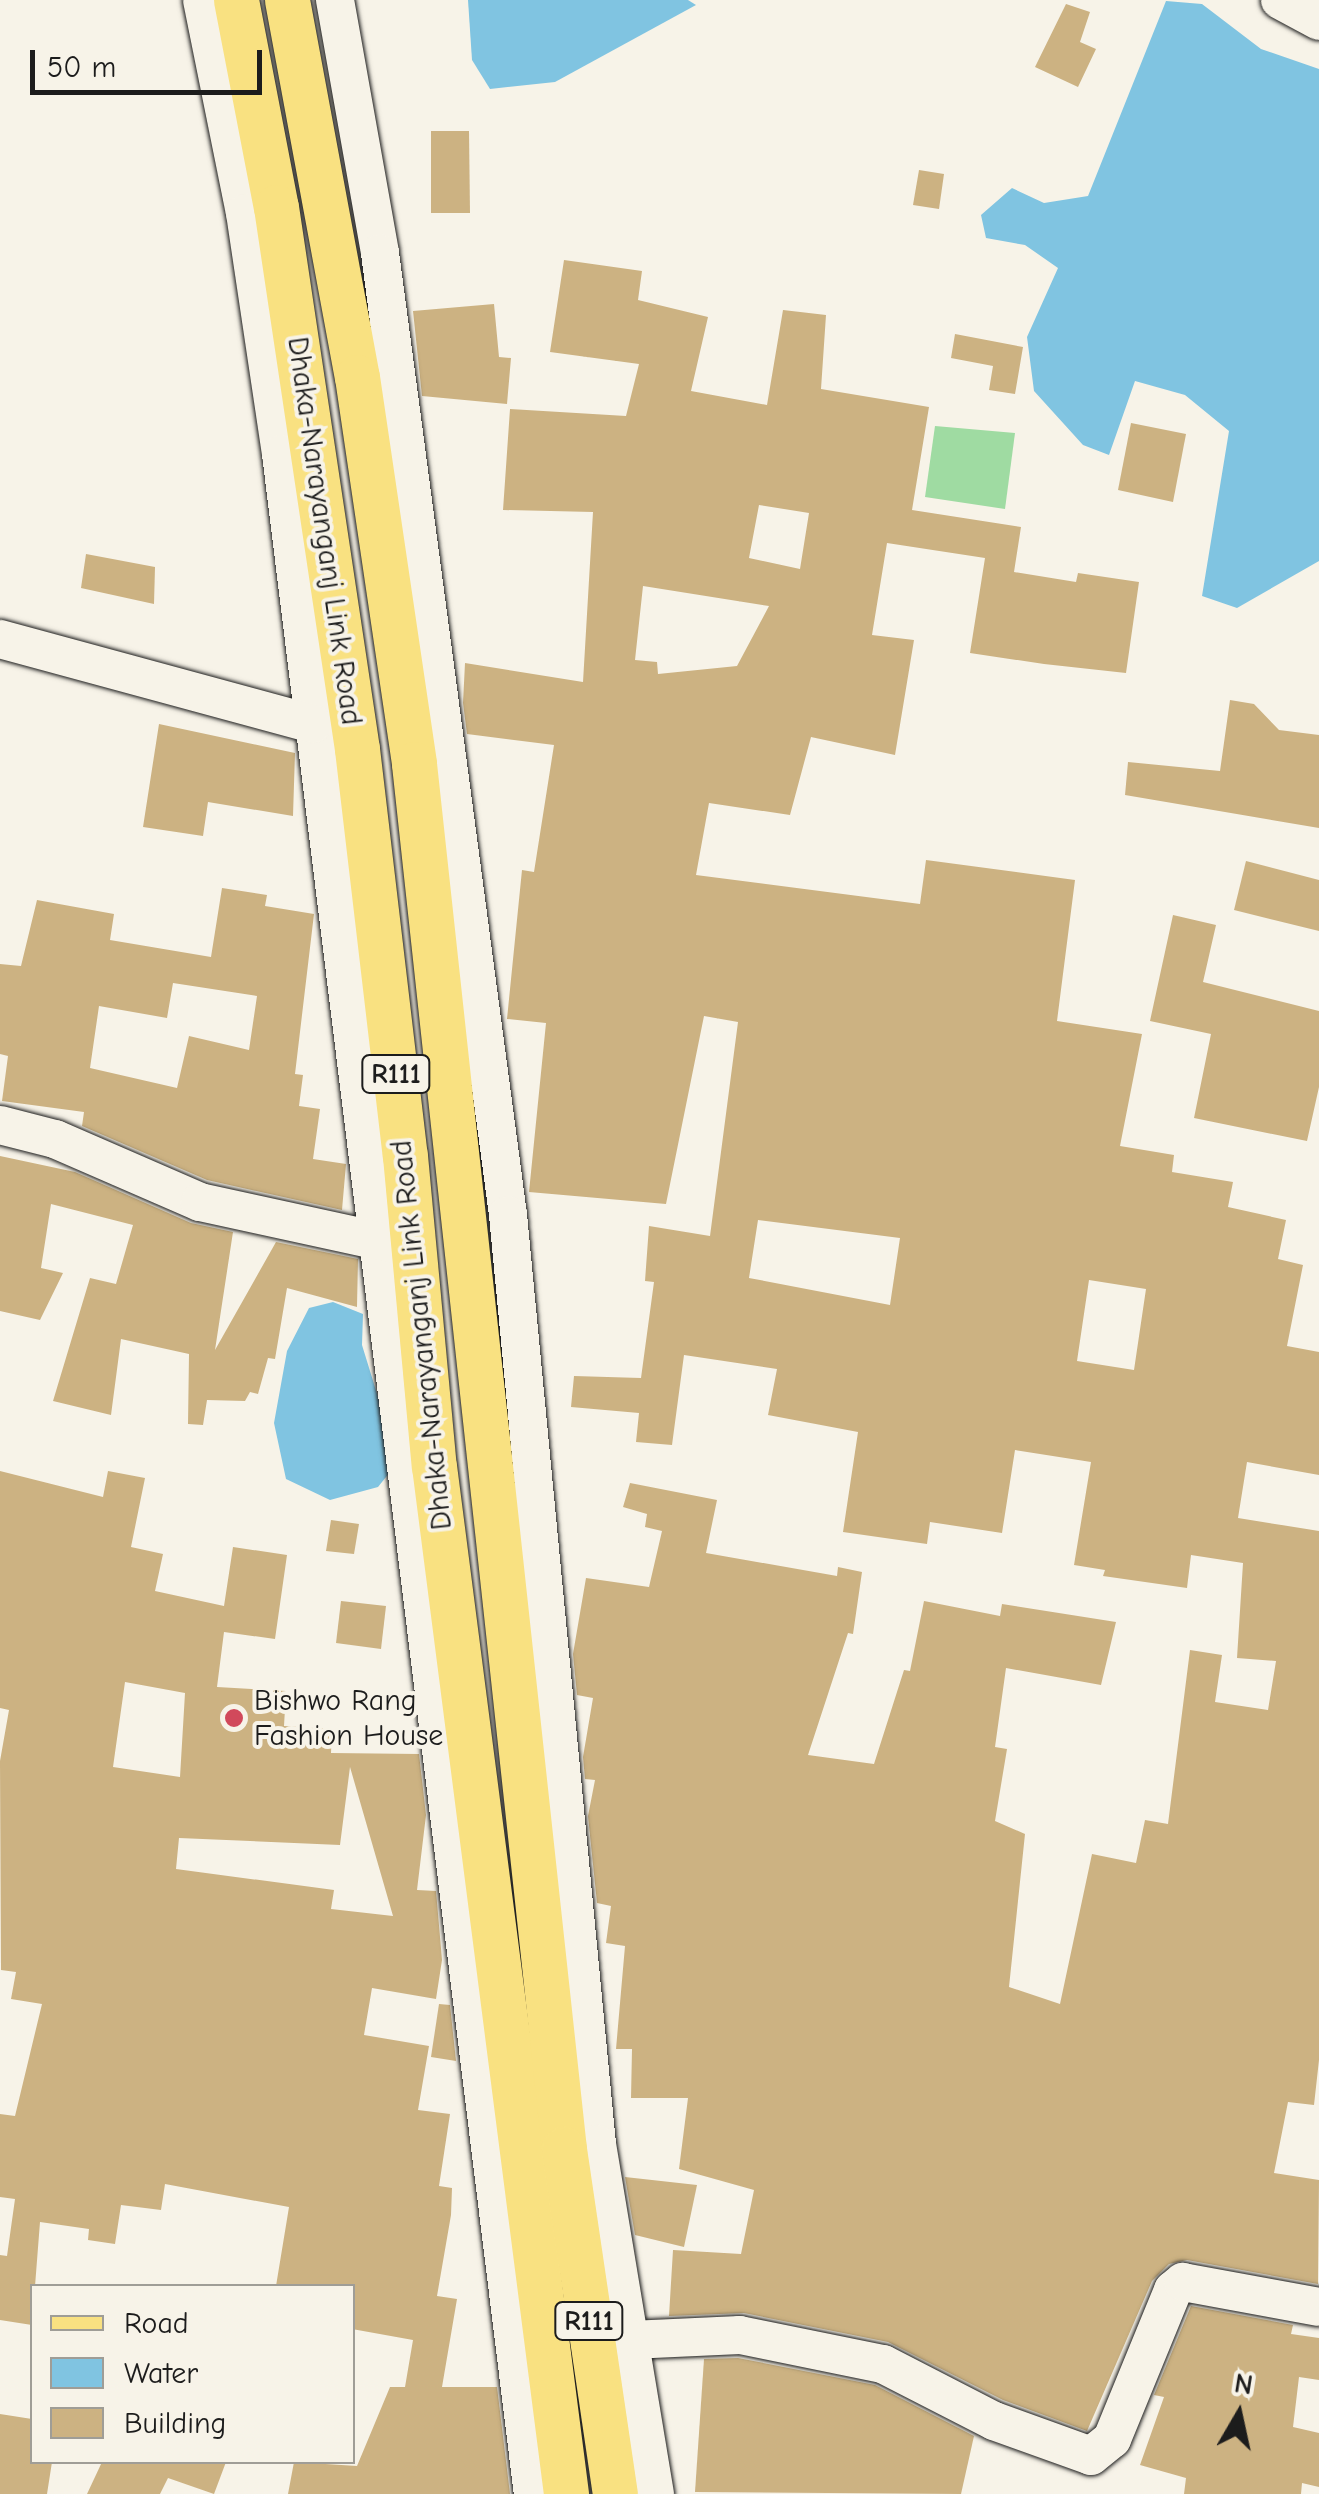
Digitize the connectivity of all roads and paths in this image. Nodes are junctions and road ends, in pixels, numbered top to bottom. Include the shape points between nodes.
1 (202, 0) edge
2 (236, 0) edge
3 (287, 0) edge
4 (335, 0) edge
5 (1280, 0) edge
6 (1319, 21) edge
7 (0, 639) edge
8 (313, 724) junction
9 (0, 1125) edge
10 (394, 1245) junction
11 (572, 2063) junction
12 (492, 2074) junction
13 (1319, 2307) edge
14 (630, 2340) junction
15 (533, 2494) edge
16 (566, 2494) edge
17 (615, 2494) edge
18 (656, 2494) edge

1 - 8 street via 251,250
2 - 10 main road, Dhaka-Narayanganj Link Road / R111 via 276,207 356,750
3 - 11 main road, Dhaka-Narayanganj Link Road / R111 via 357,377 414,764
4 - 11 street via 380,253 508,1215
5 - 6 street
7 - 8 street
8 - 10 street
9 - 10 street via 56,1139 200,1202
10 - 12 main road, Dhaka-Narayanganj Link Road / R111
11 - 14 street
11 - 17 main road, Dhaka-Narayanganj Link Road / R111 via 564,2148
12 - 15 street
12 - 16 main road, Dhaka-Narayanganj Link Road / R111 via 520,2153
13 - 14 street via 1183,2282 1173,2290 1112,2439 1091,2456 994,2420 883,2364 740,2335
14 - 18 street

